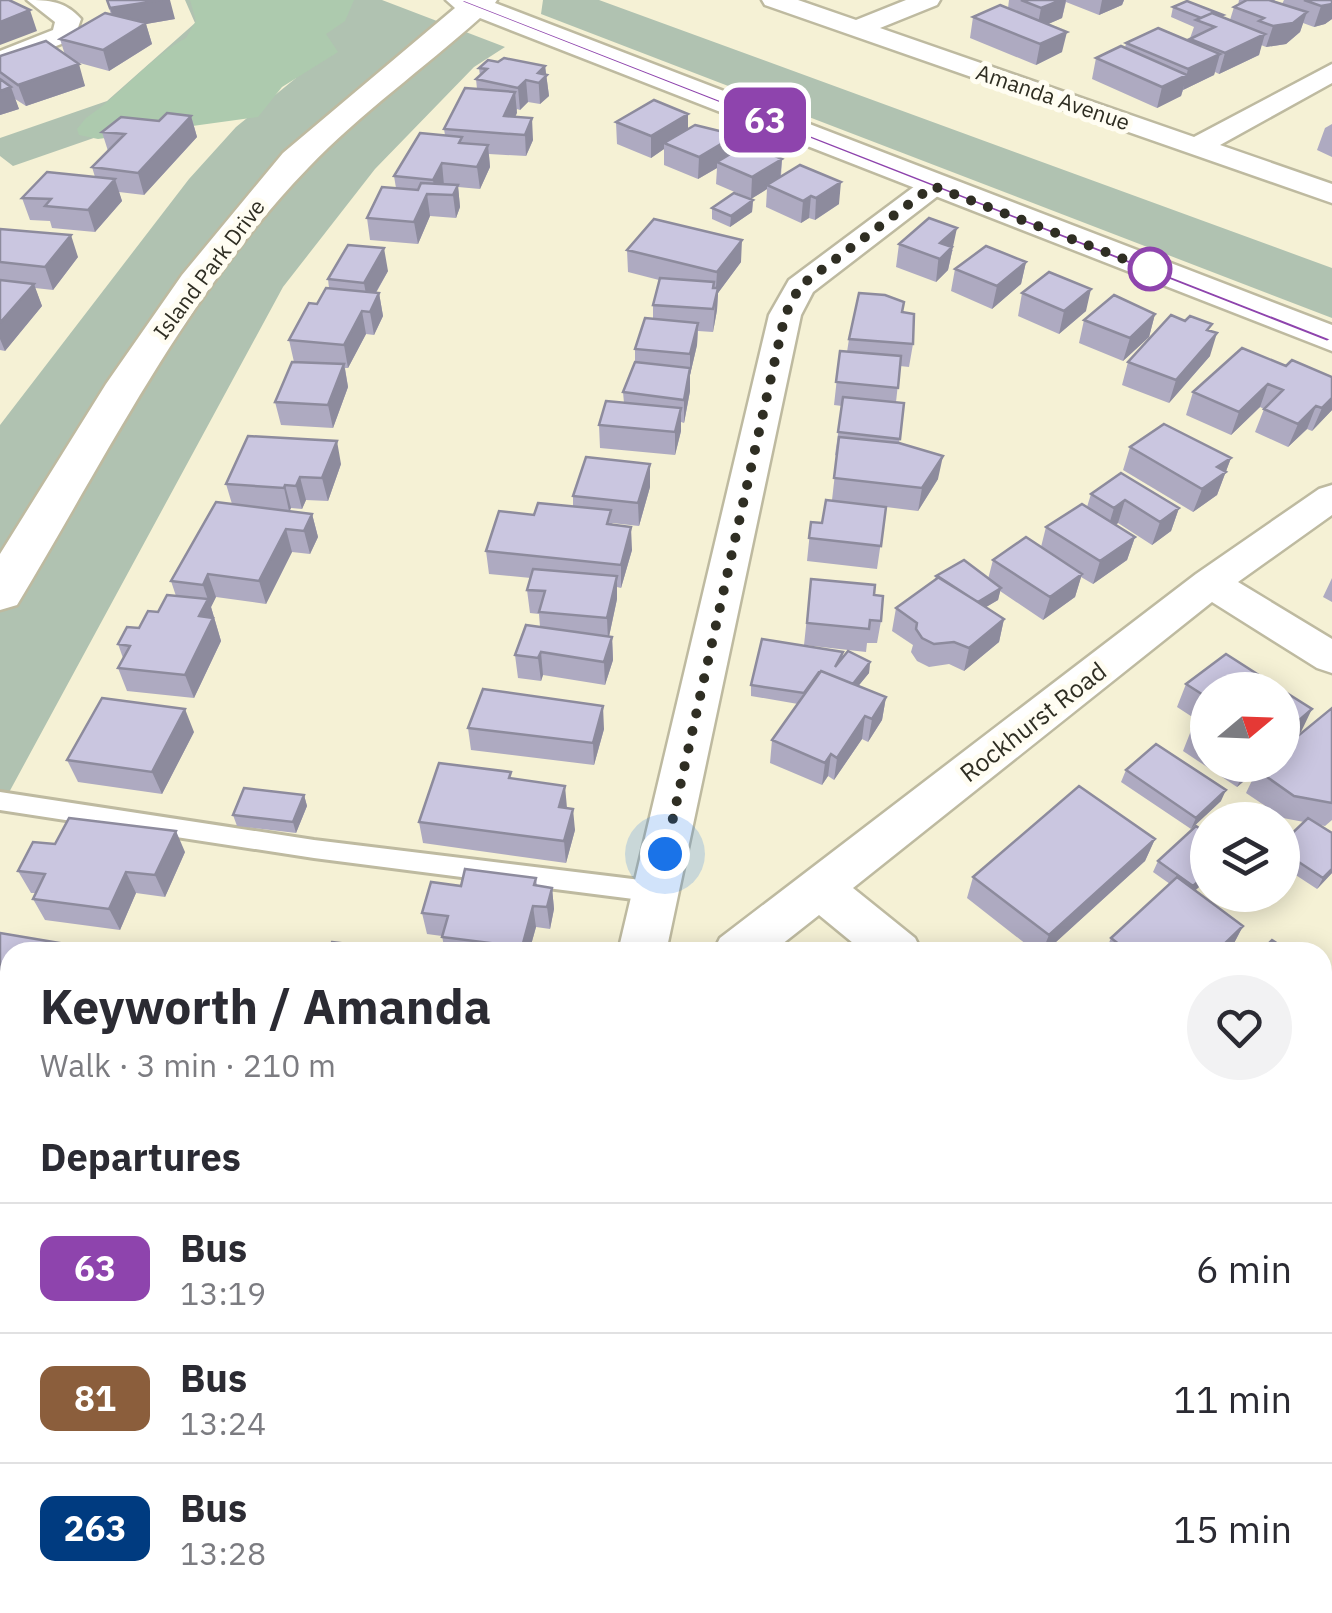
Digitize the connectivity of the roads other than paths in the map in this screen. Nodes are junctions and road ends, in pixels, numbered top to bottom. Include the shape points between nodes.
1 (40, 0) edge
2 (774, 0) edge
3 (928, 0) edge
4 (473, 2) edge
5 (856, 29) junction
6 (0, 60) edge
7 (1332, 72) edge
8 (1196, 147) junction
9 (933, 186) junction
10 (1332, 194) edge
11 (1332, 338) edge
12 (1332, 497) edge
13 (1210, 584) junction
14 (0, 593) edge
15 (1332, 658) edge
16 (0, 801) edge
17 (820, 888) junction
18 (657, 892) junction
19 (644, 942) edge
20 (750, 942) edge
21 (886, 942) edge

1 - 6 street via 68,19 65,34
2 - 5 street, Amanda Avenue
3 - 5 street
4 - 9 main road
4 - 14 main road, Island Park Drive via 349,107 270,187 162,329
5 - 8 street, Amanda Avenue
7 - 8 street
8 - 10 street, Amanda Avenue
9 - 11 main road
9 - 18 street via 800,286 785,315
12 - 13 street, Rockhurst Road
13 - 15 street
13 - 17 street, Rockhurst Road
16 - 18 lane
17 - 20 street, Rockhurst Road
17 - 21 street
18 - 19 street

